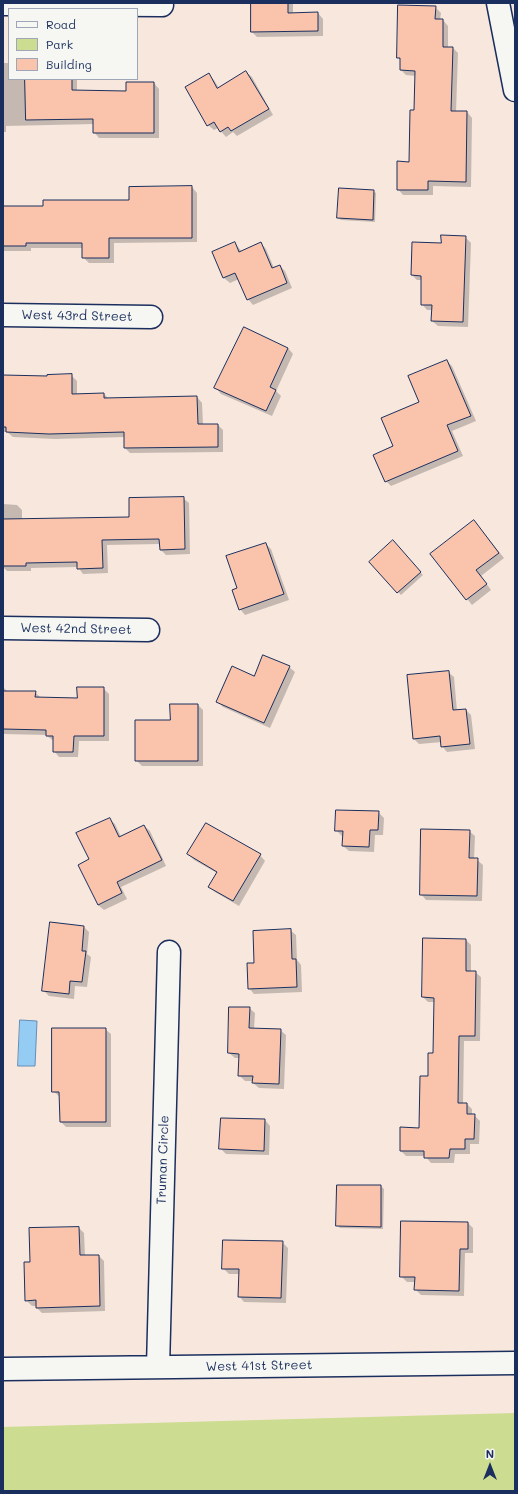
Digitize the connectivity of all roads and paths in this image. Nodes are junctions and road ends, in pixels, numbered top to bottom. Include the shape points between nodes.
1 (498, 3) edge
2 (3, 4) edge
3 (162, 5) dead end
4 (515, 90) edge
5 (3, 315) edge
6 (151, 317) dead end
7 (3, 628) edge
8 (148, 630) dead end
9 (169, 952) dead end
10 (515, 1363) edge
11 (158, 1367) junction
12 (3, 1369) edge

1 - 4 street
2 - 3 street
5 - 6 street, West 43rd Street
7 - 8 street, West 42nd Street
9 - 11 street, Truman Circle
10 - 11 street, West 41st Street
11 - 12 street, West 41st Street

